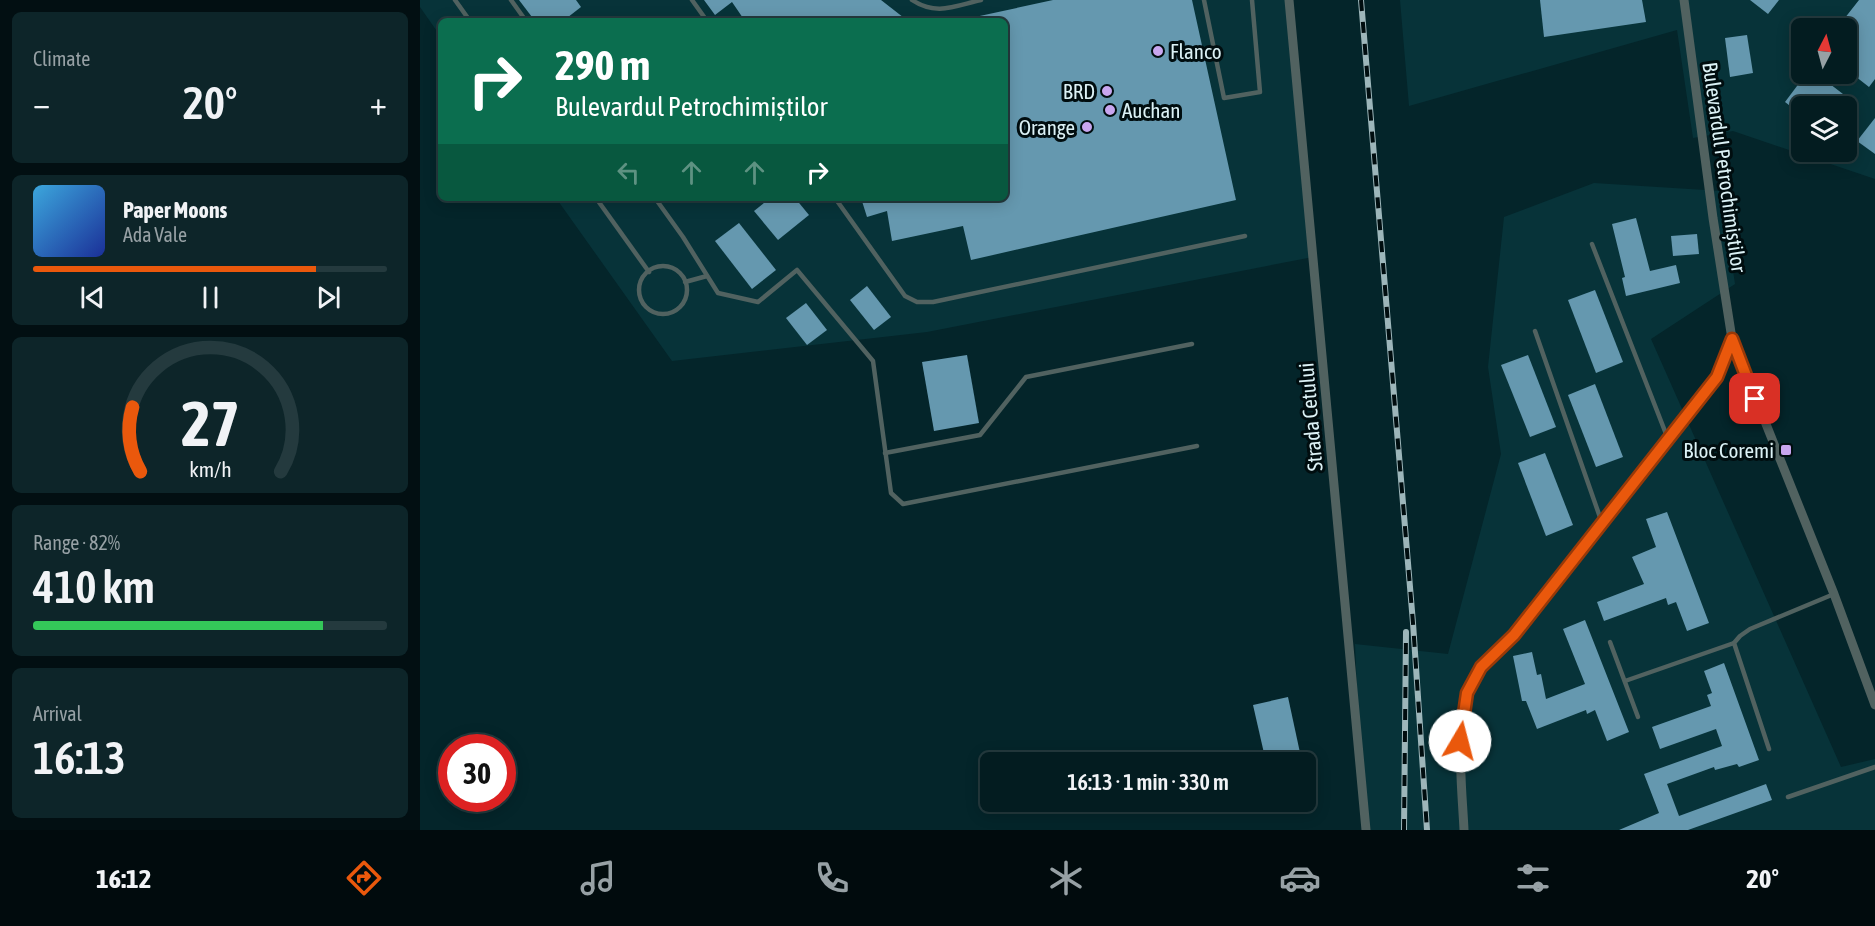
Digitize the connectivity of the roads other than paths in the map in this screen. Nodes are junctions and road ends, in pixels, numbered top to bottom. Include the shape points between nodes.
1 (455, 0) edge
2 (511, 0) edge
3 (692, 0) edge
4 (912, 0) edge
5 (981, 0) edge
6 (1203, 0) edge
7 (1252, 0) edge
8 (1289, 0) edge
9 (1684, 0) edge
10 (468, 18) edge
11 (524, 18) edge
12 (705, 18) edge
13 (598, 201) edge
14 (657, 201) edge
15 (837, 201) edge
16 (1245, 236) dead end
17 (1592, 244) dead end
18 (649, 272) junction
19 (707, 276) junction
20 (685, 282) junction
21 (1535, 332) dead end
22 (1732, 339) junction
23 (1192, 344) dead end
24 (1668, 439) junction
25 (1197, 446) dead end
26 (885, 453) junction
27 (1602, 523) junction
28 (1834, 594) junction
29 (1610, 642) dead end
30 (1734, 643) junction
31 (1624, 681) junction
32 (1875, 705) edge
33 (1638, 717) dead end
34 (1769, 749) dead end
35 (1875, 767) edge
36 (1788, 797) dead end
37 (1366, 830) edge
38 (1464, 830) edge

1 - 10 lane
2 - 11 lane
3 - 12 lane
4 - 5 lane via 926,8 939,9
6 - 7 lane via 1224,98 1260,92
8 - 37 street, Strada Cetului
9 - 22 street, Bulevardul Petrochimiștilor
13 - 18 lane
14 - 19 lane
15 - 16 lane via 905,296 917,302 933,302
17 - 24 lane
18 - 20 lane via 665,267 674,269
18 - 20 lane via 643,278 640,295 643,303 656,313 674,312 681,307 687,291
19 - 20 lane
19 - 26 lane via 718,293 758,302 796,270 873,361
21 - 27 lane
22 - 24 street via 1717,377
22 - 28 street, Bulevardul Petrochimiștilor
23 - 26 lane via 1026,377 980,435
24 - 27 street
25 - 26 lane via 903,504 891,493
27 - 38 street via 1514,635 1481,667 1467,693 1460,741
28 - 30 lane via 1750,629
28 - 32 street, Bulevardul Petrochimiștilor
29 - 31 lane
30 - 31 lane
30 - 34 lane
31 - 33 lane
35 - 36 lane

